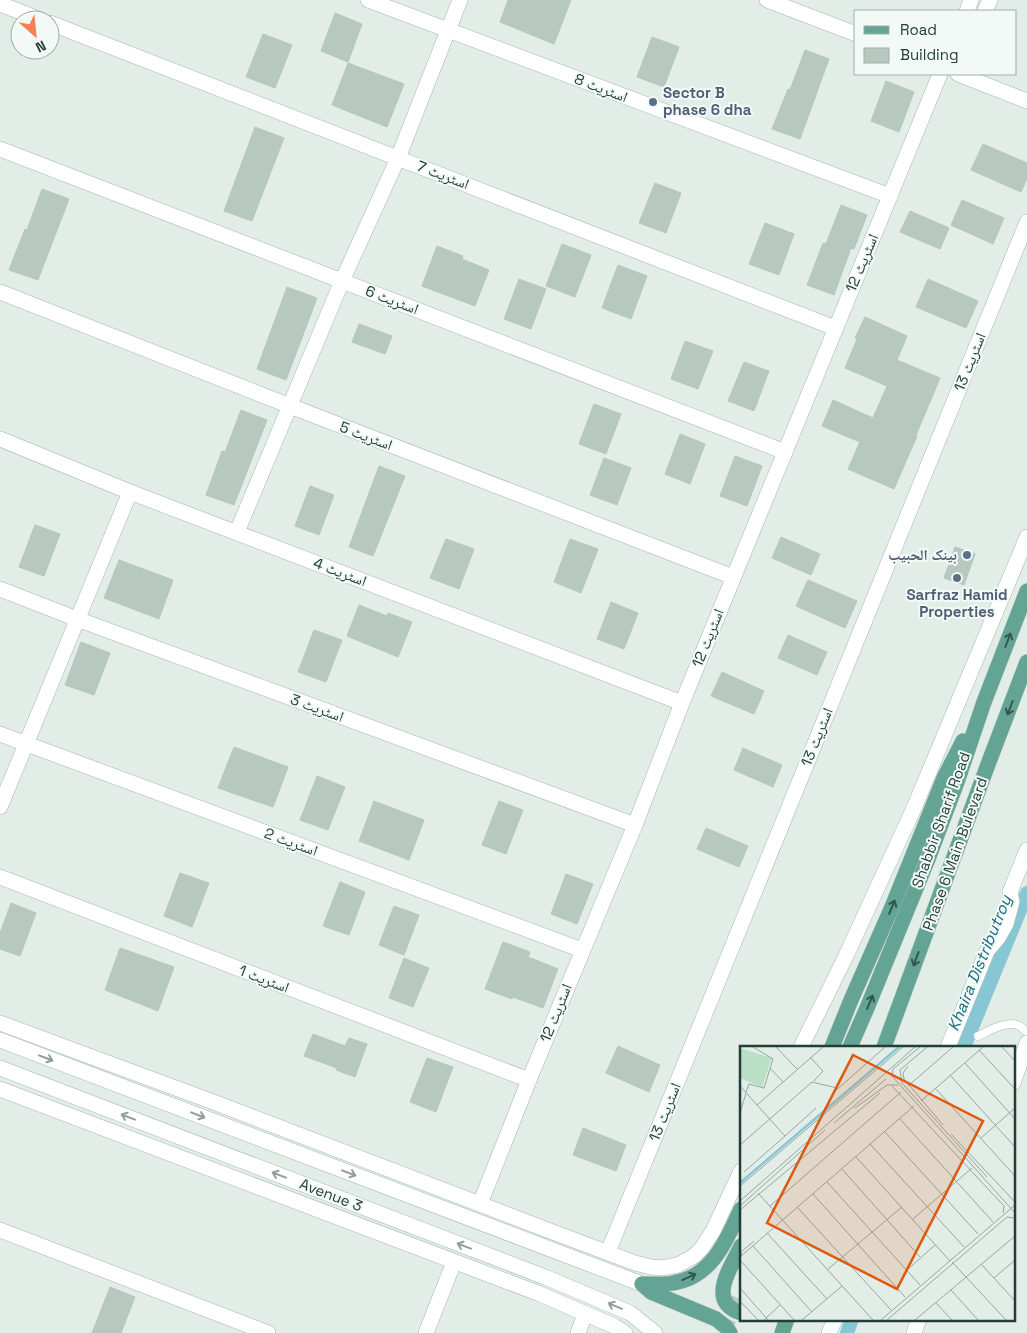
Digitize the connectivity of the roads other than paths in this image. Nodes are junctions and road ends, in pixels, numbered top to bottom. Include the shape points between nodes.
1 (368, 0) edge
2 (460, 0) edge
3 (767, 0) edge
4 (0, 4) edge
5 (15, 10) edge
6 (60, 27) edge
7 (448, 30) junction
8 (854, 33) edge
9 (940, 75) edge
10 (962, 75) edge
11 (1027, 101) edge
12 (1, 153) edge
13 (398, 158) junction
14 (890, 196) junction
15 (1027, 222) edge
16 (342, 281) junction
17 (0, 292) edge
18 (835, 328) junction
19 (290, 406) junction
20 (0, 439) edge
21 (785, 452) junction
22 (130, 492) junction
23 (237, 532) junction
24 (1027, 537) edge
25 (733, 576) junction
26 (0, 589) edge
27 (1027, 591) edge
28 (77, 620) junction
29 (1027, 662) edge
30 (682, 702) junction
31 (984, 702) junction
32 (0, 734) edge
33 (26, 744) junction
34 (0, 807) edge
35 (635, 825) junction
36 (1027, 850) edge
37 (0, 877) edge
38 (582, 950) junction
39 (850, 1000) junction
40 (894, 1021) junction
41 (0, 1023) edge
42 (1027, 1032) edge
43 (978, 1036) dead end
44 (0, 1040) edge
45 (1027, 1044) edge
46 (801, 1046) edge
47 (822, 1046) edge
48 (832, 1046) edge
49 (850, 1046) edge
50 (879, 1046) edge
51 (884, 1046) edge
52 (948, 1046) edge
53 (0, 1068) edge
54 (1020, 1073) edge
55 (529, 1080) junction
56 (0, 1089) edge
57 (740, 1173) edge
58 (480, 1204) junction
59 (740, 1211) edge
60 (0, 1230) edge
61 (558, 1234) junction
62 (740, 1248) edge
63 (551, 1251) junction
64 (608, 1252) junction
65 (454, 1262) junction
66 (545, 1277) junction
67 (642, 1284) junction
68 (540, 1294) junction
69 (740, 1313) edge
70 (585, 1314) junction
71 (787, 1320) edge
72 (835, 1320) edge
73 (919, 1320) edge
74 (268, 1333) edge
75 (426, 1333) edge
76 (578, 1333) edge
77 (625, 1333) edge
78 (655, 1333) edge
79 (730, 1333) edge
80 (782, 1333) edge
81 (829, 1333) edge
82 (914, 1333) edge

1 - 7 street, اسٹریٹ 8
2 - 7 street
3 - 8 street
4 - 5 street
6 - 13 street, اسٹریٹ 7
7 - 13 street
7 - 14 street, اسٹریٹ 8
9 - 14 street, اسٹریٹ 12
10 - 11 street
12 - 16 street, اسٹریٹ 6
13 - 16 street
13 - 18 street, اسٹریٹ 7
14 - 18 street, اسٹریٹ 12
15 - 64 street, اسٹریٹ 13
16 - 19 street
16 - 21 street, اسٹریٹ 6
17 - 19 street, اسٹریٹ 5
18 - 21 street, اسٹریٹ 12
19 - 23 street
19 - 25 street, اسٹریٹ 5
20 - 22 street, اسٹریٹ 4
21 - 25 street, اسٹریٹ 12
22 - 23 street, اسٹریٹ 4
22 - 28 street
23 - 30 street, اسٹریٹ 4
24 - 46 street via 914,808
25 - 30 street, اسٹریٹ 12
26 - 28 street, اسٹریٹ 3
31 -> 27 main road, Shabbir Sharif Road
28 - 33 street
28 - 35 street, اسٹریٹ 3
29 -> 40 main road, Phase 6 Main Bulevard
30 - 35 street, اسٹریٹ 12
39 -> 31 main road via 944,778
49 -> 31 main road, Shabbir Sharif Road via 928,859
32 - 33 street, اسٹریٹ 2
33 - 34 street
33 - 38 street, اسٹریٹ 2
35 - 38 street, اسٹریٹ 12
36 - 52 street via 1010,892 1012,902 1006,924 988,951
37 - 55 street, اسٹریٹ 1
38 - 55 street, اسٹریٹ 12
39 - 47 main road
39 - 48 main road
40 - 50 main road
40 - 51 main road, Phase 6 Main Bulevard
41 - 58 street
42 - 43 lane via 1018,1025 1010,1024
44 -> 63 street, Avenue 3
45 - 54 street
66 -> 53 street, Avenue 3
55 - 58 street, اسٹریٹ 12
56 - 65 street
57 - 64 street via 708,1242 694,1256 678,1265 660,1268
58 - 61 street
67 -> 59 main road via 674,1283 697,1274 719,1253
60 - 74 street
61 - 63 street
61 - 64 street
62 - 69 main road via 726,1278 722,1296 731,1309
63 - 67 street, Avenue 3
65 - 68 street
65 - 75 street
66 - 68 street
78 -> 66 street, Avenue 3 via 630,1313
67 - 79 main road via 651,1292 716,1319
68 - 70 street
70 - 76 street
70 - 77 street
71 - 80 main road
72 - 81 street
73 - 82 street

